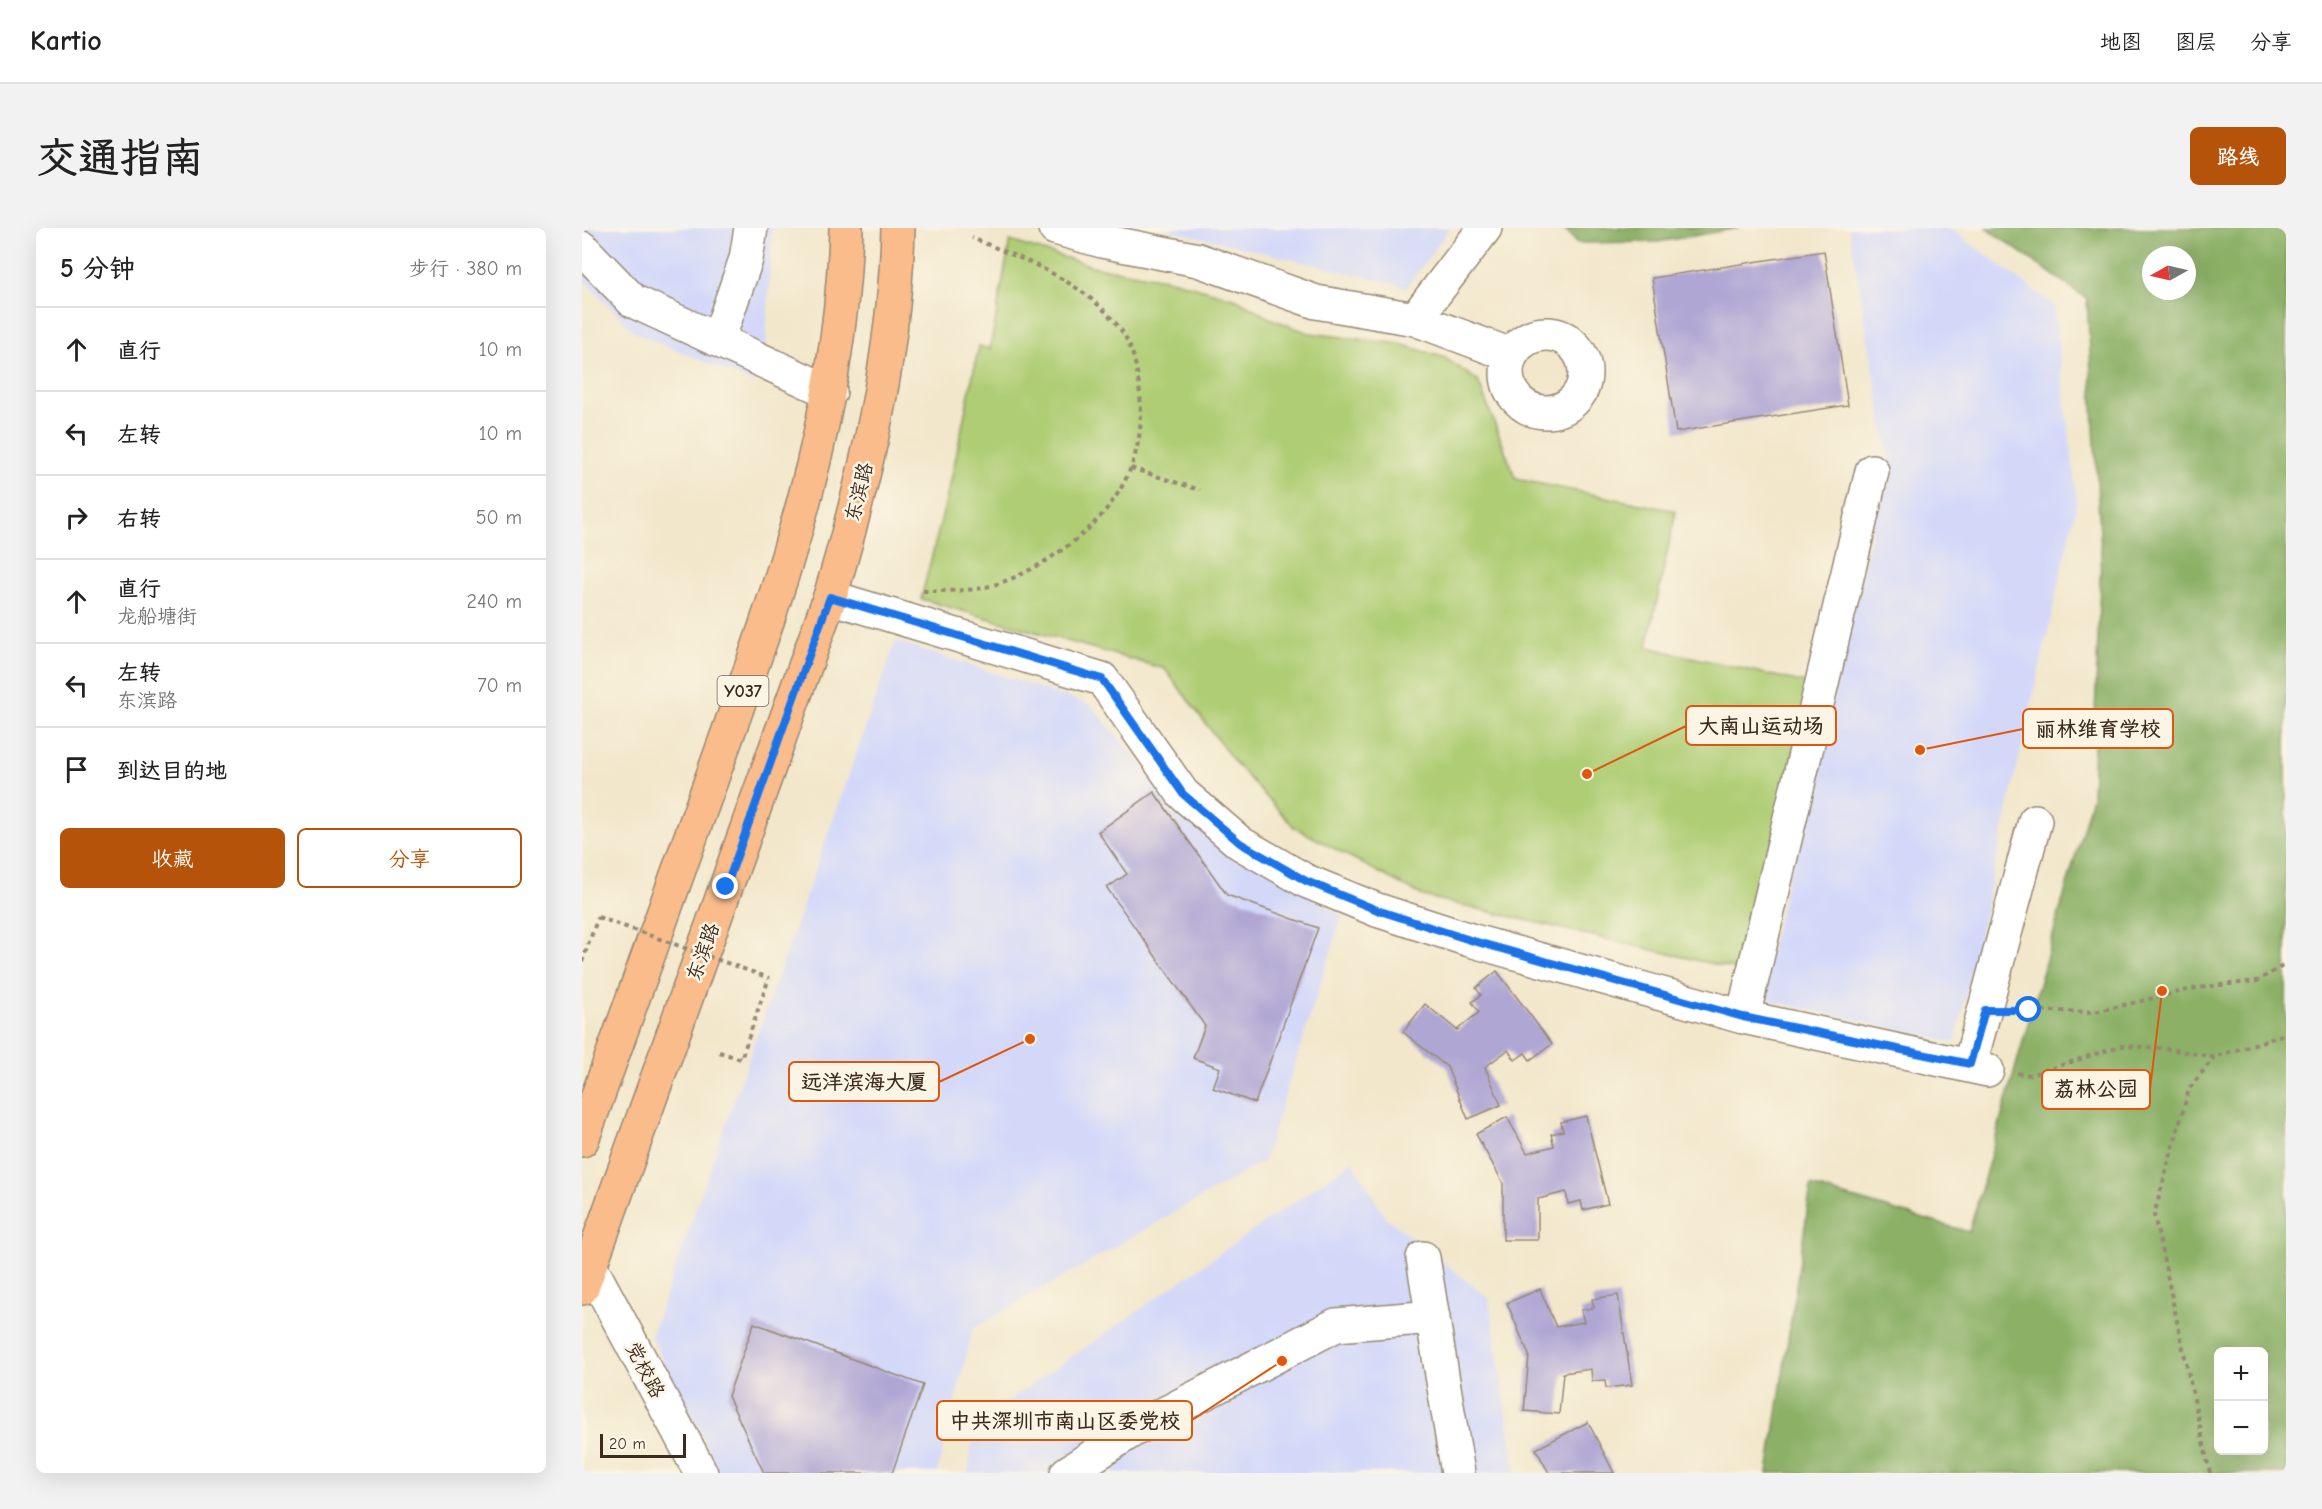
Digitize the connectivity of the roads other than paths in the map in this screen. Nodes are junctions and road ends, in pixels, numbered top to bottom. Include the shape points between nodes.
1 (751, 228) edge
2 (846, 228) edge
3 (898, 228) edge
4 (1055, 228) edge
5 (1485, 228) edge
6 (582, 249) edge
7 (1414, 319) junction
8 (718, 340) junction
9 (1511, 355) dead end
10 (830, 392) junction
11 (1872, 471) dead end
12 (830, 597) junction
13 (2035, 821) dead end
14 (1743, 1017) junction
15 (582, 1140) edge
16 (1423, 1258) dead end
17 (586, 1277) edge
18 (1432, 1317) junction
19 (701, 1473) edge
20 (1067, 1473) edge
21 (1458, 1473) edge

1 - 8 street via 746,259
2 - 10 main road, Y037 via 845,272
3 - 12 main road, 东滨路 / Y037 via 897,278 881,396 858,502
4 - 7 street via 1198,260 1316,302
5 - 7 street
6 - 8 street via 633,301
7 - 9 street
8 - 10 street
10 - 15 main road, Y037 via 778,593
11 - 14 street
12 - 14 street via 1102,679 1183,794 1240,843 1306,881 1377,910 1470,940
12 - 17 main road, 东滨路 / Y037
13 - 14 street via 1985,1010 1979,1067
16 - 18 street
17 - 19 street, 党校路
18 - 20 street via 1336,1325 1133,1430
18 - 21 street

